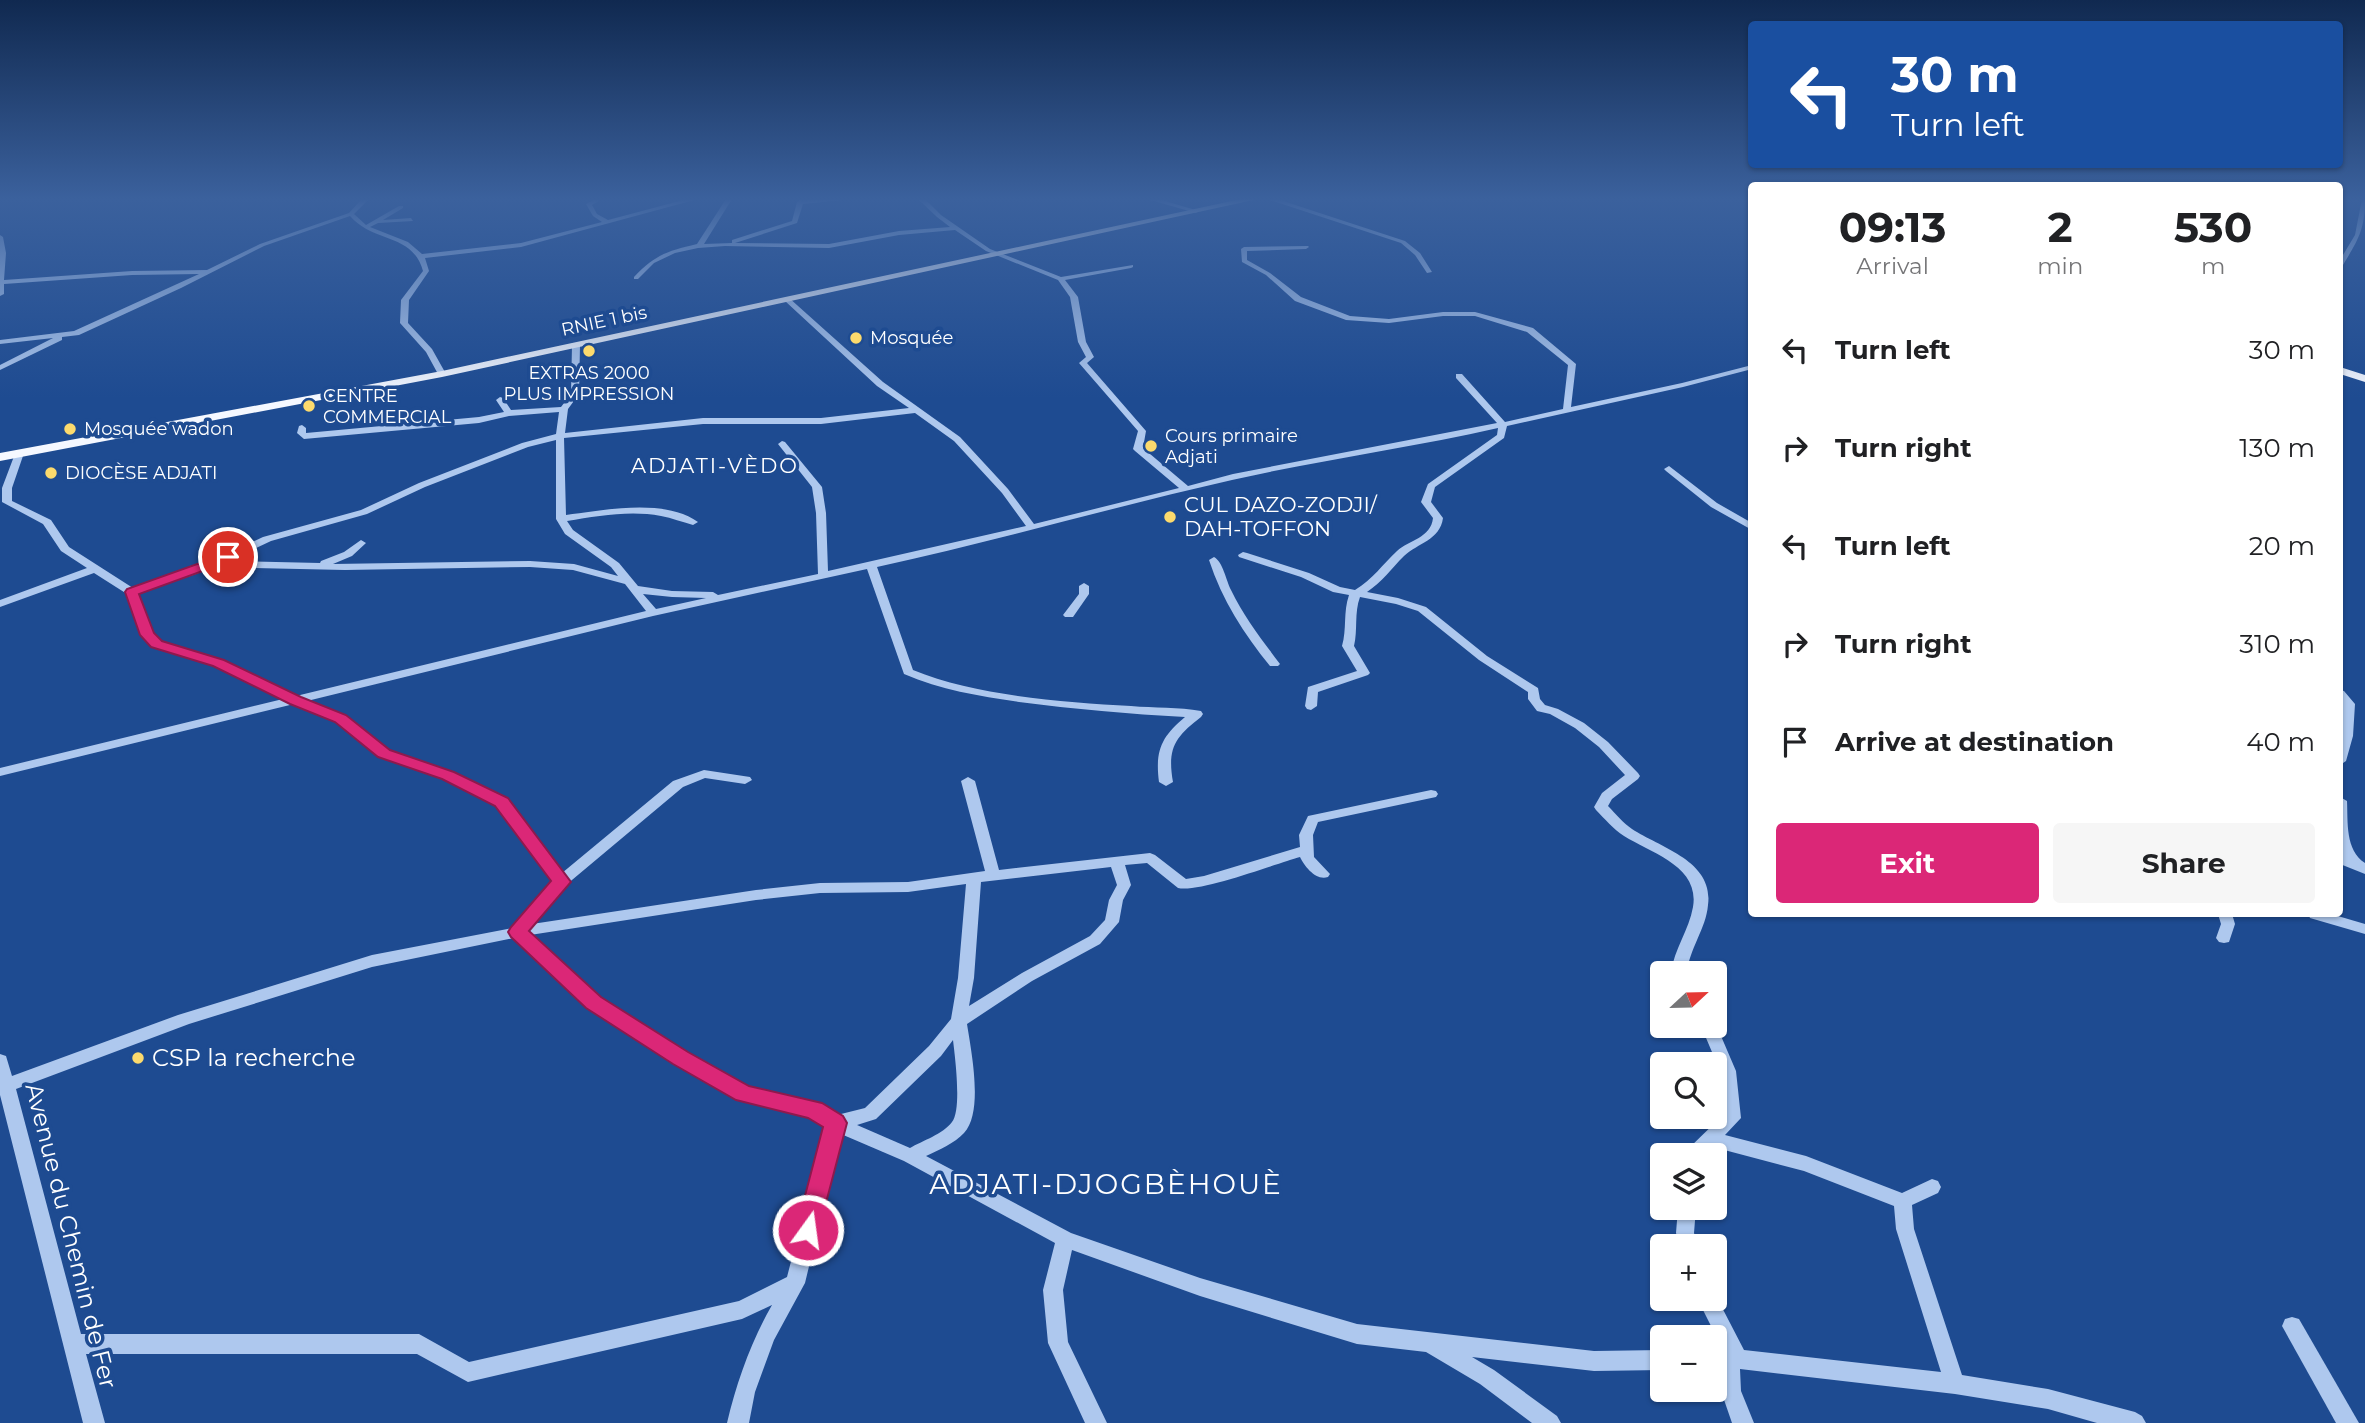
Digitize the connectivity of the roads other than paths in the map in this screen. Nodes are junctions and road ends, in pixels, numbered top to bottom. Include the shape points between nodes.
1 (3, 265) edge
2 (220, 265) edge
3 (426, 265) edge
4 (646, 265) edge
5 (943, 265) edge
6 (1025, 265) edge
7 (1252, 265) edge
8 (1425, 265) edge
9 (1131, 266) dead end
10 (209, 271) junction
11 (1429, 272) dead end
12 (636, 278) dead end
13 (1060, 279) junction
14 (2, 282) junction
15 (0, 294) edge
16 (788, 299) junction
17 (62, 336) junction
18 (0, 342) edge
19 (576, 345) junction
20 (0, 368) edge
21 (1748, 368) edge
22 (2343, 371) edge
23 (442, 374) junction
24 (1459, 376) dead end
25 (2365, 379) edge
26 (500, 400) dead end
27 (1567, 409) junction
28 (564, 410) junction
29 (918, 410) junction
30 (509, 413) junction
31 (1503, 425) junction
32 (302, 428) dead end
33 (560, 436) junction
34 (782, 444) dead end
35 (19, 453) junction
36 (0, 457) edge
37 (1669, 468) dead end
38 (1186, 489) junction
39 (561, 519) junction
40 (693, 522) dead end
41 (1748, 525) edge
42 (1032, 528) junction
43 (267, 539) junction
44 (361, 543) dead end
45 (1243, 555) dead end
46 (1214, 560) dead end
47 (214, 564) junction
48 (260, 565) junction
49 (314, 566) junction
50 (871, 566) junction
51 (97, 568) junction
52 (823, 576) junction
53 (630, 585) junction
54 (1084, 586) dead end
55 (756, 591) junction
56 (132, 592) junction
57 (1355, 595) junction
58 (0, 604) edge
59 (653, 613) junction
60 (1069, 615) dead end
61 (1274, 663) dead end
62 (2343, 697) edge
63 (296, 701) junction
64 (1311, 706) dead end
65 (2343, 750) edge
66 (0, 772) edge
67 (745, 780) dead end
68 (968, 781) dead end
69 (1166, 782) dead end
70 (1431, 794) dead end
71 (2343, 842) edge
72 (1307, 850) junction
73 (2343, 860) edge
74 (1117, 863) junction
75 (2360, 866) edge
76 (1323, 874) dead end
77 (993, 875) junction
78 (974, 878) junction
79 (561, 882) junction
80 (2226, 917) edge
81 (2325, 917) edge
82 (2365, 929) edge
83 (517, 932) junction
84 (2224, 938) dead end
85 (1682, 961) edge
86 (959, 1021) junction
87 (1714, 1038) edge
88 (0, 1061) edge
89 (4, 1087) edge
90 (835, 1123) junction
91 (1711, 1139) junction
92 (1706, 1143) edge
93 (910, 1156) junction
94 (1932, 1187) dead end
95 (1903, 1201) junction
96 (1065, 1239) junction
97 (795, 1283) junction
98 (2292, 1326) dead end
99 (1427, 1342) junction
100 (74, 1344) junction
101 (1727, 1359) edge
102 (1650, 1360) edge
103 (1955, 1384) junction
104 (94, 1423) edge
105 (738, 1423) edge
106 (1096, 1423) edge
107 (1550, 1423) edge
108 (1743, 1423) edge
109 (2135, 1423) edge
110 (2348, 1423) edge

1 - 14 street
2 - 10 street
3 - 23 street via 405,300 404,323
4 - 12 street
5 - 16 main road, RNIE 1 bis
6 - 13 street
7 - 27 street via 1298,299 1349,318 1389,321 1475,314 1530,330 1572,364
8 - 11 street
9 - 13 street
10 - 14 street
10 - 17 street
13 - 38 street via 1074,298 1082,342 1090,353 1083,363 1142,431 1138,449
14 - 15 street
16 - 19 main road, RNIE 1 bis
16 - 29 street via 880,384
17 - 18 street
17 - 20 street
19 - 23 main road, RNIE 1 bis
19 - 28 street via 575,394
21 - 27 street
22 - 25 main road
23 - 35 main road, RNIE 1 bis
24 - 31 street
26 - 30 street
27 - 31 street
28 - 30 street
28 - 33 street
29 - 33 street via 821,421 703,421
29 - 42 street via 957,439
30 - 32 street via 479,420 304,436
31 - 38 street
31 - 57 street via 1501,436 1431,486 1426,502 1438,518 1437,526
33 - 39 street
33 - 43 street via 512,450 364,512
34 - 52 street via 817,487
35 - 36 main road, RNIE 1 bis
35 - 51 street via 7,502 47,522 65,549
37 - 41 street via 1714,505
38 - 42 street
39 - 40 street via 653,509
39 - 53 street via 569,532 615,565
42 - 50 street
43 - 47 street
43 - 48 street
44 - 49 street via 335,560
45 - 57 street
46 - 61 street via 1241,618
47 - 48 street
47 - 56 street
48 - 49 street
49 - 53 street via 530,564 575,567
50 - 52 street
50 - 69 street via 908,672 984,694 1196,714 1169,739 1163,753
51 - 56 street
51 - 58 street
52 - 55 street
53 - 55 street via 672,594
53 - 59 street
54 - 60 street via 1084,594
55 - 59 street
56 - 63 street via 156,644 218,663
57 - 64 street via 1348,646 1364,673 1312,690
57 - 85 street via 1422,609 1483,659 1534,691 1541,708 1555,710 1599,739 1620,761 1633,776 1607,796 1601,807 1629,833 1674,856 1696,877 1702,902
59 - 63 street
62 - 65 street via 2349,704
63 - 66 street
63 - 79 street via 341,718 384,754 448,775 502,802
67 - 79 street via 704,774 678,784
68 - 77 street
70 - 72 street via 1313,819 1306,835
71 - 75 street
72 - 74 street via 1183,884 1150,858
72 - 76 street via 1307,858
73 - 75 street
74 - 77 street
74 - 86 street via 1124,885 1112,922 1095,940
77 - 78 street
78 - 83 street via 908,887 820,888 756,895
78 - 86 street
79 - 83 street
80 - 84 street
81 - 82 street
83 - 89 street via 372,961 300,981
83 - 90 street via 594,1002 680,1058 744,1094 814,1110
86 - 90 street via 870,1114
86 - 93 street via 965,1111 959,1127
87 - 91 street via 1728,1071 1732,1118
88 - 89 street, Avenue du Chemin de Fer
89 - 100 street, Avenue du Chemin de Fer
90 - 93 street
90 - 97 street
91 - 92 street
91 - 95 street via 1806,1164
93 - 96 street
94 - 95 street
95 - 103 street via 1905,1229
96 - 99 street via 1200,1287 1357,1334
96 - 106 street via 1053,1290 1058,1343
97 - 100 street via 742,1310 468,1372 419,1344
97 - 105 street via 765,1336
98 - 110 street
99 - 102 street via 1594,1361
99 - 107 street via 1488,1377
100 - 104 street, Avenue du Chemin de Fer
101 - 103 street
101 - 108 street via 1731,1391
103 - 109 street via 2048,1399

